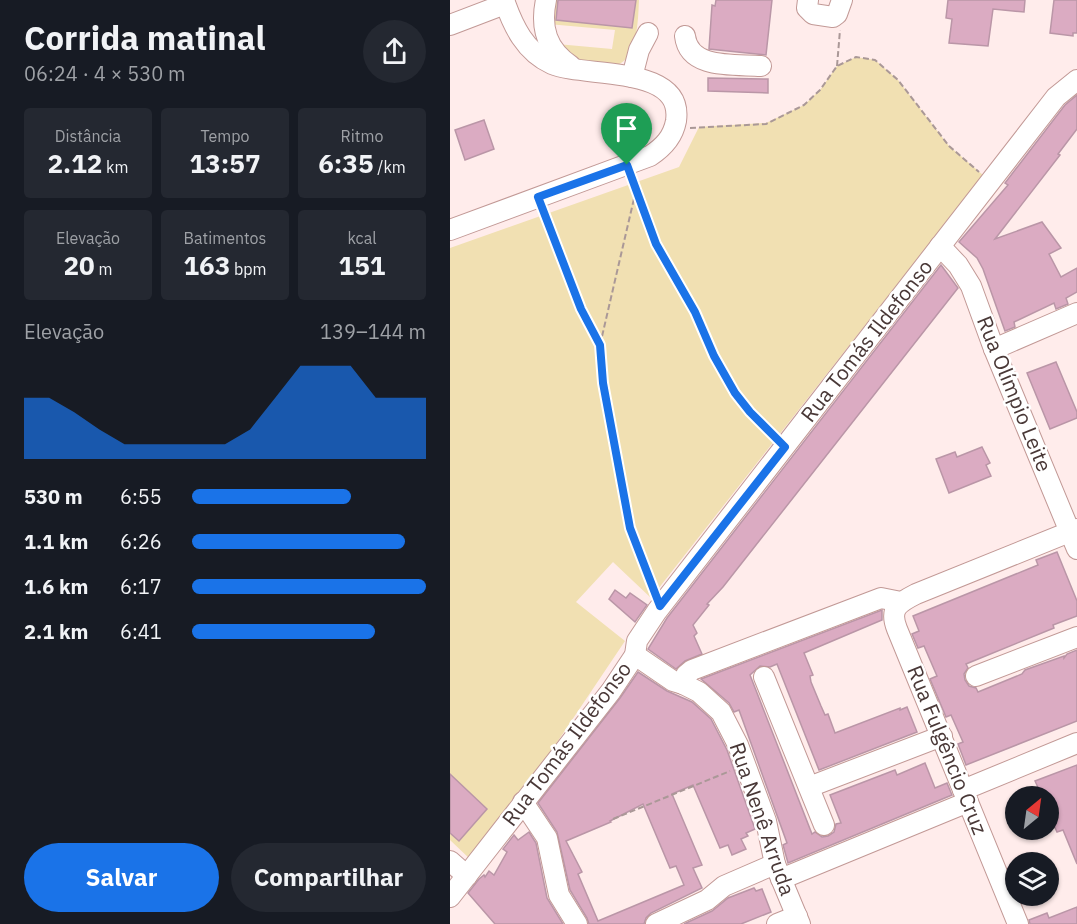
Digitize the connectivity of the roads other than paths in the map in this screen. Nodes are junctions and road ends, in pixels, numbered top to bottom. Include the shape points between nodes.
1 (546, 0) edge
2 (808, 0) edge
3 (504, 2) edge
4 (839, 7) edge
5 (450, 26) edge
6 (648, 33) dead end
7 (685, 36) dead end
8 (761, 66) dead end
9 (576, 69) junction
10 (632, 77) junction
11 (1077, 80) edge
12 (450, 230) edge
13 (940, 246) junction
14 (1077, 313) edge
15 (994, 349) junction
16 (1075, 537) edge
17 (901, 602) junction
18 (1077, 637) edge
19 (635, 655) junction
20 (976, 676) dead end
21 (764, 677) dead end
22 (683, 684) junction
23 (942, 736) junction
24 (1077, 743) edge
25 (808, 787) junction
26 (966, 796) junction
27 (523, 802) junction
28 (824, 825) dead end
29 (450, 861) edge
30 (778, 871) junction
31 (467, 876) junction
32 (450, 897) edge
33 (799, 920) edge
34 (577, 924) edge
35 (656, 924) edge
36 (777, 924) edge
37 (1018, 924) edge

1 - 9 street via 544,30 558,58
2 - 4 street via 807,8 813,14 833,17
3 - 5 street
3 - 9 street via 514,27 536,55
6 - 10 street
7 - 8 street via 688,49 700,59
9 - 10 street
10 - 12 street via 658,84 674,101 675,129 659,150
11 - 13 street, Rua Tomás Ildefonso via 1056,97
13 - 15 street, Rua Olímpio Leite via 971,286
13 - 19 street, Rua Tomás Ildefonso via 660,606 637,641
14 - 15 street
15 - 16 street, Rua Olímpio Leite
16 - 17 street
17 - 22 street via 881,598 822,619 692,670
17 - 23 street, Rua Fulgêncio Cruz via 894,620
18 - 20 street
19 - 22 street, Rua Nenê Arruda
19 - 27 street, Rua Tomás Ildefonso via 611,692
21 - 25 street
22 - 30 street, Rua Nenê Arruda via 699,692 721,712 738,745 766,821
23 - 25 street
23 - 26 street, Rua Fulgêncio Cruz
24 - 26 street
25 - 28 street
26 - 30 street
26 - 37 street, Rua Fulgêncio Cruz
27 - 31 street, Rua Tomás Ildefonso
27 - 34 street via 547,838 560,895
29 - 31 street
30 - 33 street, Rua Nenê Arruda
30 - 35 street via 724,886 707,900
31 - 32 street, Rua Tomás Ildefonso
33 - 36 street

